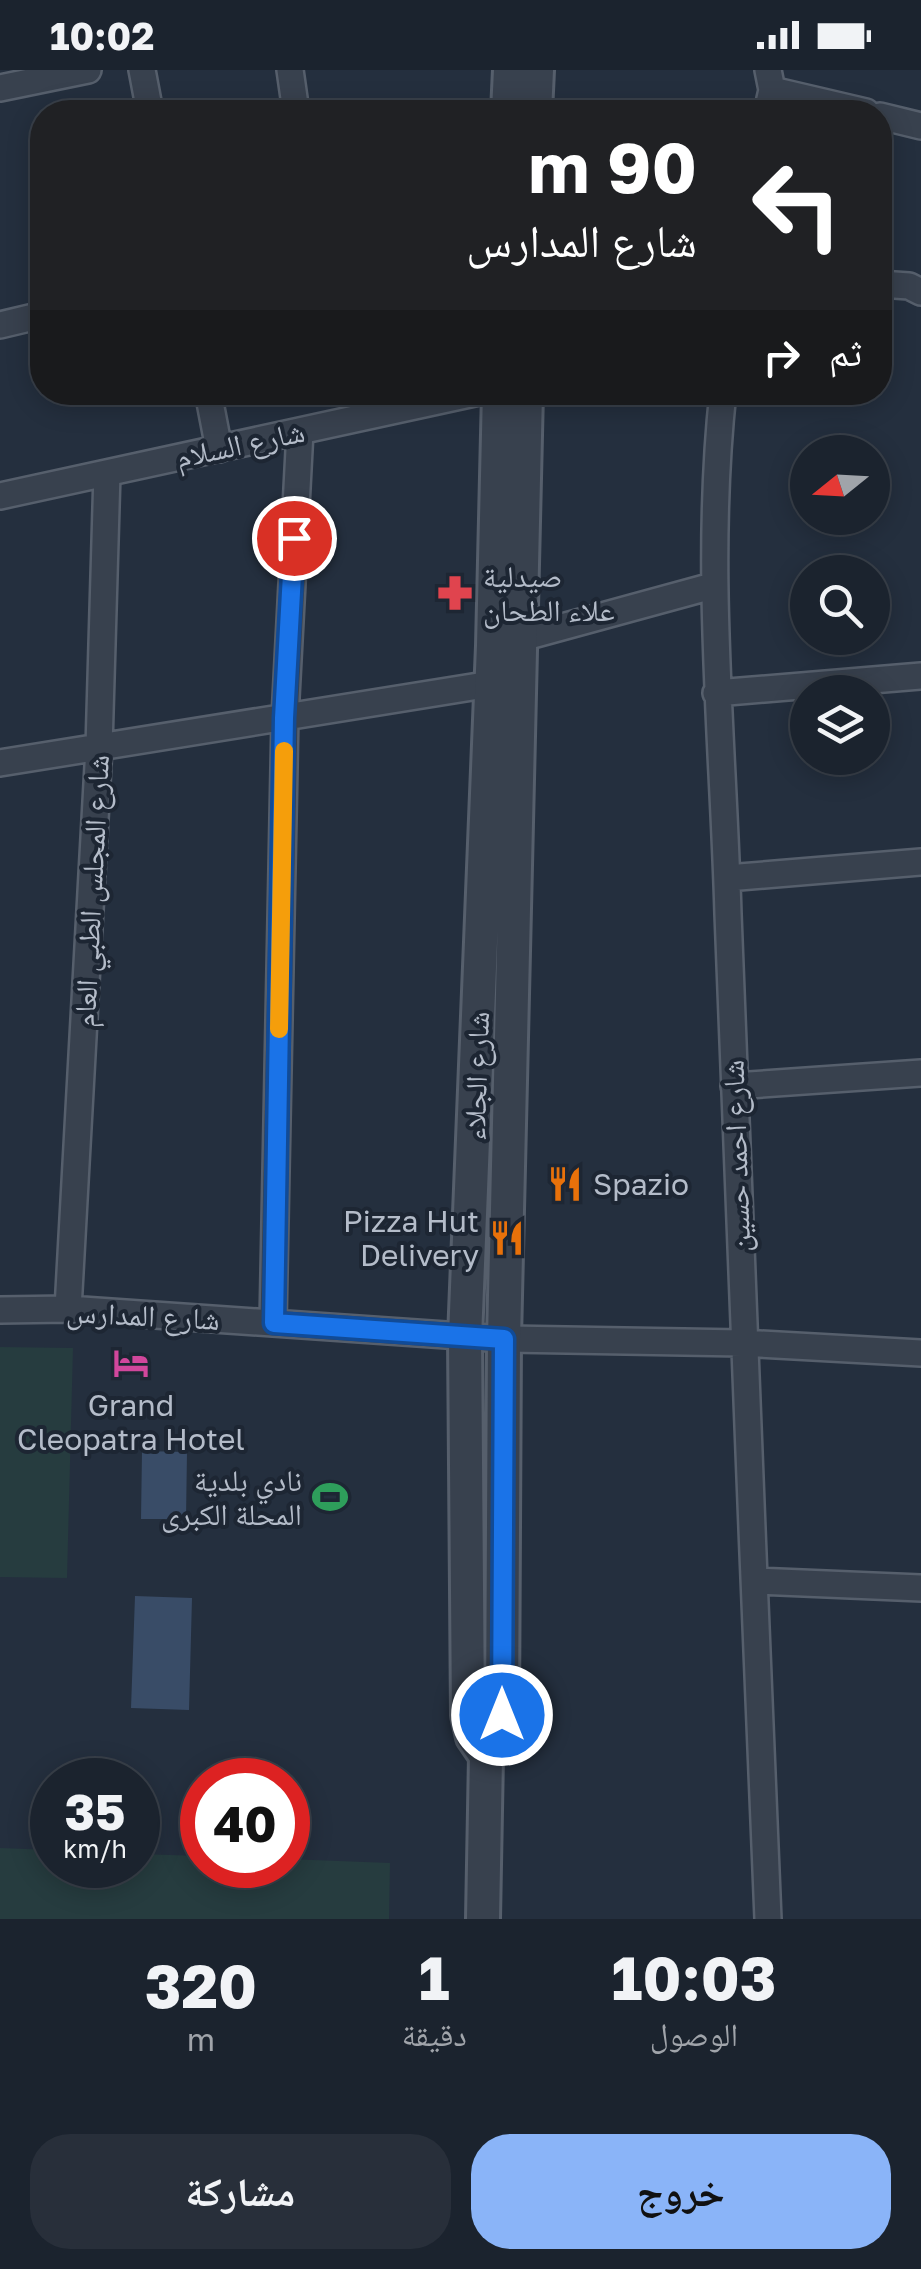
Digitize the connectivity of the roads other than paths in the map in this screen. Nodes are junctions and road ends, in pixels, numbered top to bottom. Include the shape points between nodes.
1 (88, 70) edge
2 (142, 70) edge
3 (290, 70) edge
4 (510, 70) edge
5 (536, 70) edge
6 (0, 88) edge
7 (769, 91) edge
8 (148, 100) edge
9 (294, 100) edge
10 (509, 100) edge
11 (535, 100) edge
12 (811, 100) edge
13 (892, 119) edge
14 (921, 126) edge
15 (892, 285) edge
16 (921, 292) edge
17 (30, 318) edge
18 (0, 325) edge
19 (211, 405) edge
20 (419, 405) edge
21 (499, 405) edge
22 (525, 405) edge
23 (722, 405) edge
24 (300, 431) junction
25 (219, 449) junction
26 (107, 473) junction
27 (0, 496) edge
28 (712, 586) junction
29 (507, 642) junction
30 (921, 676) edge
31 (491, 684) junction
32 (716, 693) junction
33 (284, 718) junction
34 (99, 747) junction
35 (0, 763) edge
36 (921, 862) edge
37 (727, 878) junction
38 (921, 1073) edge
39 (734, 1086) junction
40 (0, 1310) edge
41 (68, 1310) junction
42 (274, 1323) junction
43 (466, 1337) junction
44 (504, 1339) junction
45 (742, 1343) junction
46 (921, 1352) edge
47 (754, 1581) junction
48 (921, 1588) edge
49 (486, 1756) junction
50 (483, 1919) edge
51 (768, 1919) edge

1 - 6 street
2 - 8 street
3 - 9 street
4 - 10 street
5 - 11 street
7 - 12 street
13 - 14 street
15 - 16 street
17 - 18 street
19 - 25 street
20 - 24 street, شارع السلام
21 - 29 street, شارع الجلاء
22 - 29 street, شارع الجلاء
23 - 28 street, شارع احمد حسين
24 - 25 street, شارع السلام
24 - 33 street
25 - 26 street, شارع السلام
26 - 27 street, شارع السلام
26 - 34 street, شارع المجلس الطبي العام
28 - 29 street
28 - 32 street, شارع احمد حسين
29 - 31 street, شارع الجلاء
29 - 44 street, شارع الجلاء
30 - 32 street
31 - 33 street
31 - 43 street, شارع الجلاء
32 - 37 street, شارع احمد حسين
33 - 34 street
33 - 42 street
34 - 35 street
34 - 41 street, شارع المجلس الطبي العام
36 - 37 street
37 - 39 street, شارع احمد حسين
38 - 39 street
39 - 45 street, شارع احمد حسين
40 - 41 street, شارع المدارس
41 - 42 street, شارع المدارس
42 - 43 street, شارع المدارس
43 - 44 street, شارع المدارس
43 - 49 street, شارع الجلاء via 468,1715
44 - 45 street, شارع المدارس
44 - 49 street, شارع الجلاء via 502,1715
45 - 46 street, شارع المدارس
45 - 47 street, شارع احمد حسين
47 - 48 street
47 - 51 street, شارع احمد حسين
49 - 50 street, شارع الجلاء

